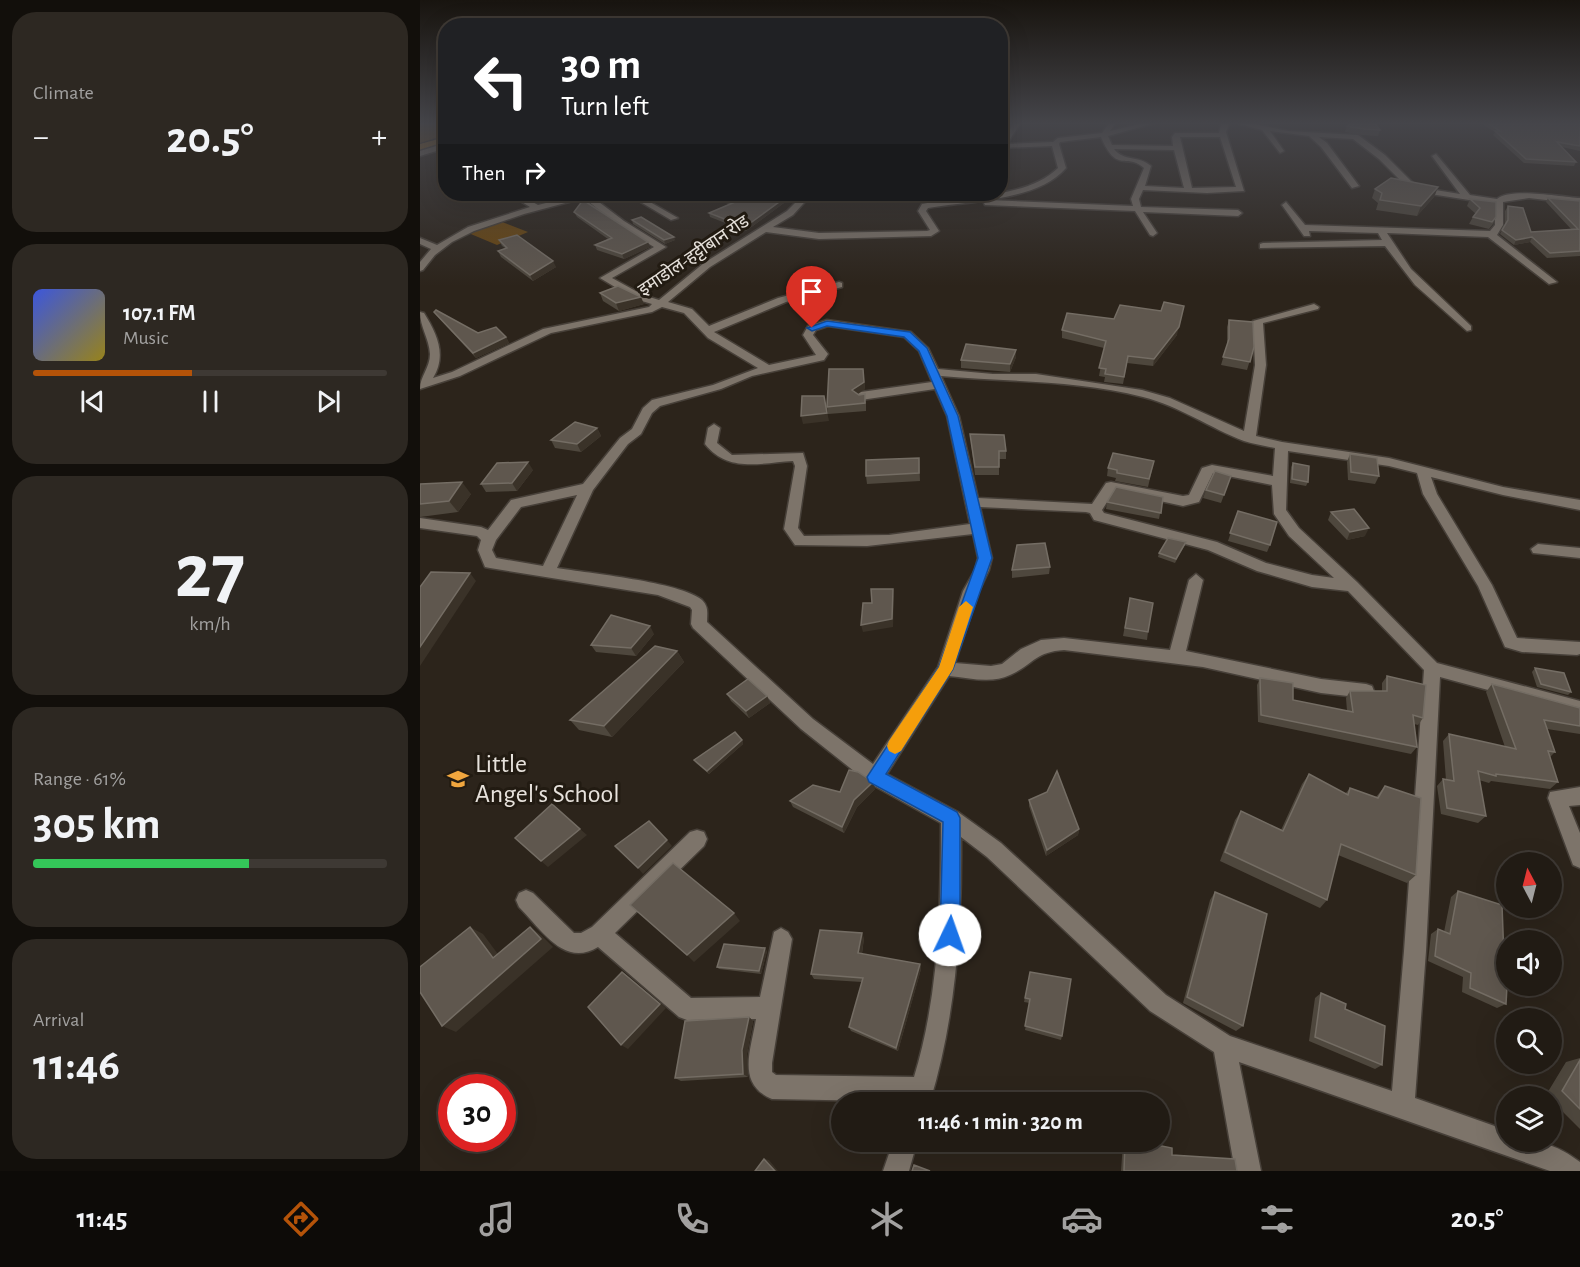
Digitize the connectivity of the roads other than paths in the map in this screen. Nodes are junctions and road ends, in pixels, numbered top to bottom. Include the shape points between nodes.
1 (1052, 177) edge
2 (1145, 177) edge
3 (1185, 177) edge
4 (1237, 177) edge
5 (1348, 177) edge
6 (1402, 177) edge
7 (1452, 177) edge
8 (1355, 186) dead end
9 (1142, 188) junction
10 (1189, 190) junction
11 (1008, 193) edge
12 (1468, 198) junction
13 (525, 201) edge
14 (565, 201) edge
15 (595, 201) edge
16 (644, 201) edge
17 (803, 201) edge
18 (958, 201) joint
19 (1580, 201) edge
20 (1498, 202) junction
21 (1286, 205) dead end
22 (539, 209) junction
23 (1138, 210) junction
24 (1238, 213) dead end
25 (674, 218) dead end
26 (1302, 228) junction
27 (764, 229) junction
28 (1381, 230) junction
29 (1154, 233) dead end
30 (1493, 234) junction
31 (420, 241) edge
32 (1387, 243) junction
33 (1314, 244) junction
34 (1263, 246) dead end
35 (435, 247) junction
36 (420, 268) edge
37 (1552, 282) dead end
38 (839, 285) dead end
39 (661, 304) junction
40 (1314, 307) dead end
41 (420, 315) edge
42 (1467, 328) dead end
43 (707, 331) junction
44 (435, 343) junction
45 (420, 344) edge
46 (766, 368) junction
47 (936, 379) junction
48 (420, 386) edge
49 (861, 396) edge
50 (714, 428) dead end
51 (1249, 438) junction
52 (1282, 446) junction
53 (1422, 469) junction
54 (1279, 482) junction
55 (587, 488) junction
56 (970, 502) junction
57 (1575, 503) edge
58 (1095, 510) junction
59 (1580, 519) edge
60 (420, 524) edge
61 (978, 528) junction
62 (489, 538) junction
63 (1538, 549) dead end
64 (1580, 553) edge
65 (548, 571) junction
66 (1196, 580) dead end
67 (1352, 586) junction
68 (1577, 648) dead end
69 (1176, 658) junction
70 (1432, 668) junction
71 (945, 669) junction
72 (1366, 691) edge
73 (1580, 708) edge
74 (875, 777) junction
75 (1580, 796) edge
76 (951, 818) junction
77 (697, 839) dead end
78 (1580, 858) edge
79 (526, 900) dead end
80 (599, 934) junction
81 (781, 939) dead end
82 (771, 1008) junction
83 (1224, 1045) junction
84 (854, 1092) edge
85 (921, 1092) edge
86 (1402, 1107) junction
87 (902, 1152) edge
88 (896, 1171) edge
89 (1248, 1171) edge
90 (1571, 1171) edge

1 - 11 street
2 - 9 street
3 - 10 street
4 - 10 street via 1241,189
5 - 8 street
6 - 12 street via 1414,189
7 - 12 street
9 - 10 street
9 - 23 street via 1136,199
12 - 20 street
13 - 22 street
14 - 22 street
15 - 39 street via 621,223 661,247 605,278
16 - 25 street
17 - 27 street, इमाडोल-हट्टीबान रोड
18 - 23 street
18 - 27 street via 925,206 922,211 935,231 928,234 819,236
19 - 20 street via 1529,196 1502,198
20 - 30 street via 1499,225
21 - 26 street
22 - 35 street via 491,221
23 - 24 street
23 - 29 street
26 - 28 street
26 - 33 street
27 - 39 street, इमाडोल-हट्टीबान रोड via 707,265
28 - 30 street
28 - 32 street
30 - 37 street
31 - 35 street
32 - 33 street
32 - 42 street via 1402,266
33 - 34 street
35 - 36 street
38 - 43 street via 782,300
39 - 43 street via 688,311
39 - 48 street, इमाडोल-हट्टीबान रोड via 637,313 547,331 456,374
40 - 51 street via 1258,321 1261,364
41 - 44 street
43 - 46 street
44 - 45 street
44 - 48 street via 432,374
46 - 47 street via 820,358 823,354 808,335 812,328 827,323 907,334 924,350
46 - 55 street via 717,387 656,403
47 - 49 street
47 - 51 street via 1036,377 1142,393
47 - 56 street via 952,416
50 - 61 street via 711,444 729,459 798,456 801,466 791,529 800,541 908,540
51 - 52 street
52 - 53 street
52 - 54 street
53 - 57 street via 1503,491
53 - 68 street via 1430,494 1485,585 1511,642
54 - 58 street via 1212,469 1207,471 1194,500 1111,486
54 - 67 street via 1279,512 1294,532
55 - 62 street via 516,503
55 - 65 street
56 - 58 street
56 - 61 street
57 - 59 street
58 - 67 street via 1099,517 1212,546 1262,567 1312,581
60 - 62 street via 481,532
61 - 71 street via 985,558
62 - 65 street via 485,550 490,563
63 - 64 street
65 - 74 street via 660,590 695,603 700,609 699,624 807,724
66 - 69 street
67 - 70 street
69 - 71 street via 1064,644 1047,645 1026,654 1006,670 991,673
69 - 72 street
70 - 73 street
70 - 86 street
71 - 74 street
74 - 76 street
75 - 78 street via 1557,798
76 - 83 street via 994,850 1158,1003
76 - 85 street via 952,915 945,998
77 - 80 street
79 - 80 street via 569,943 583,944
80 - 82 street via 687,1009
81 - 82 street
82 - 84 street via 760,1063 761,1078 772,1087
83 - 86 street
83 - 89 street
86 - 90 street via 1554,1158
87 - 88 street

